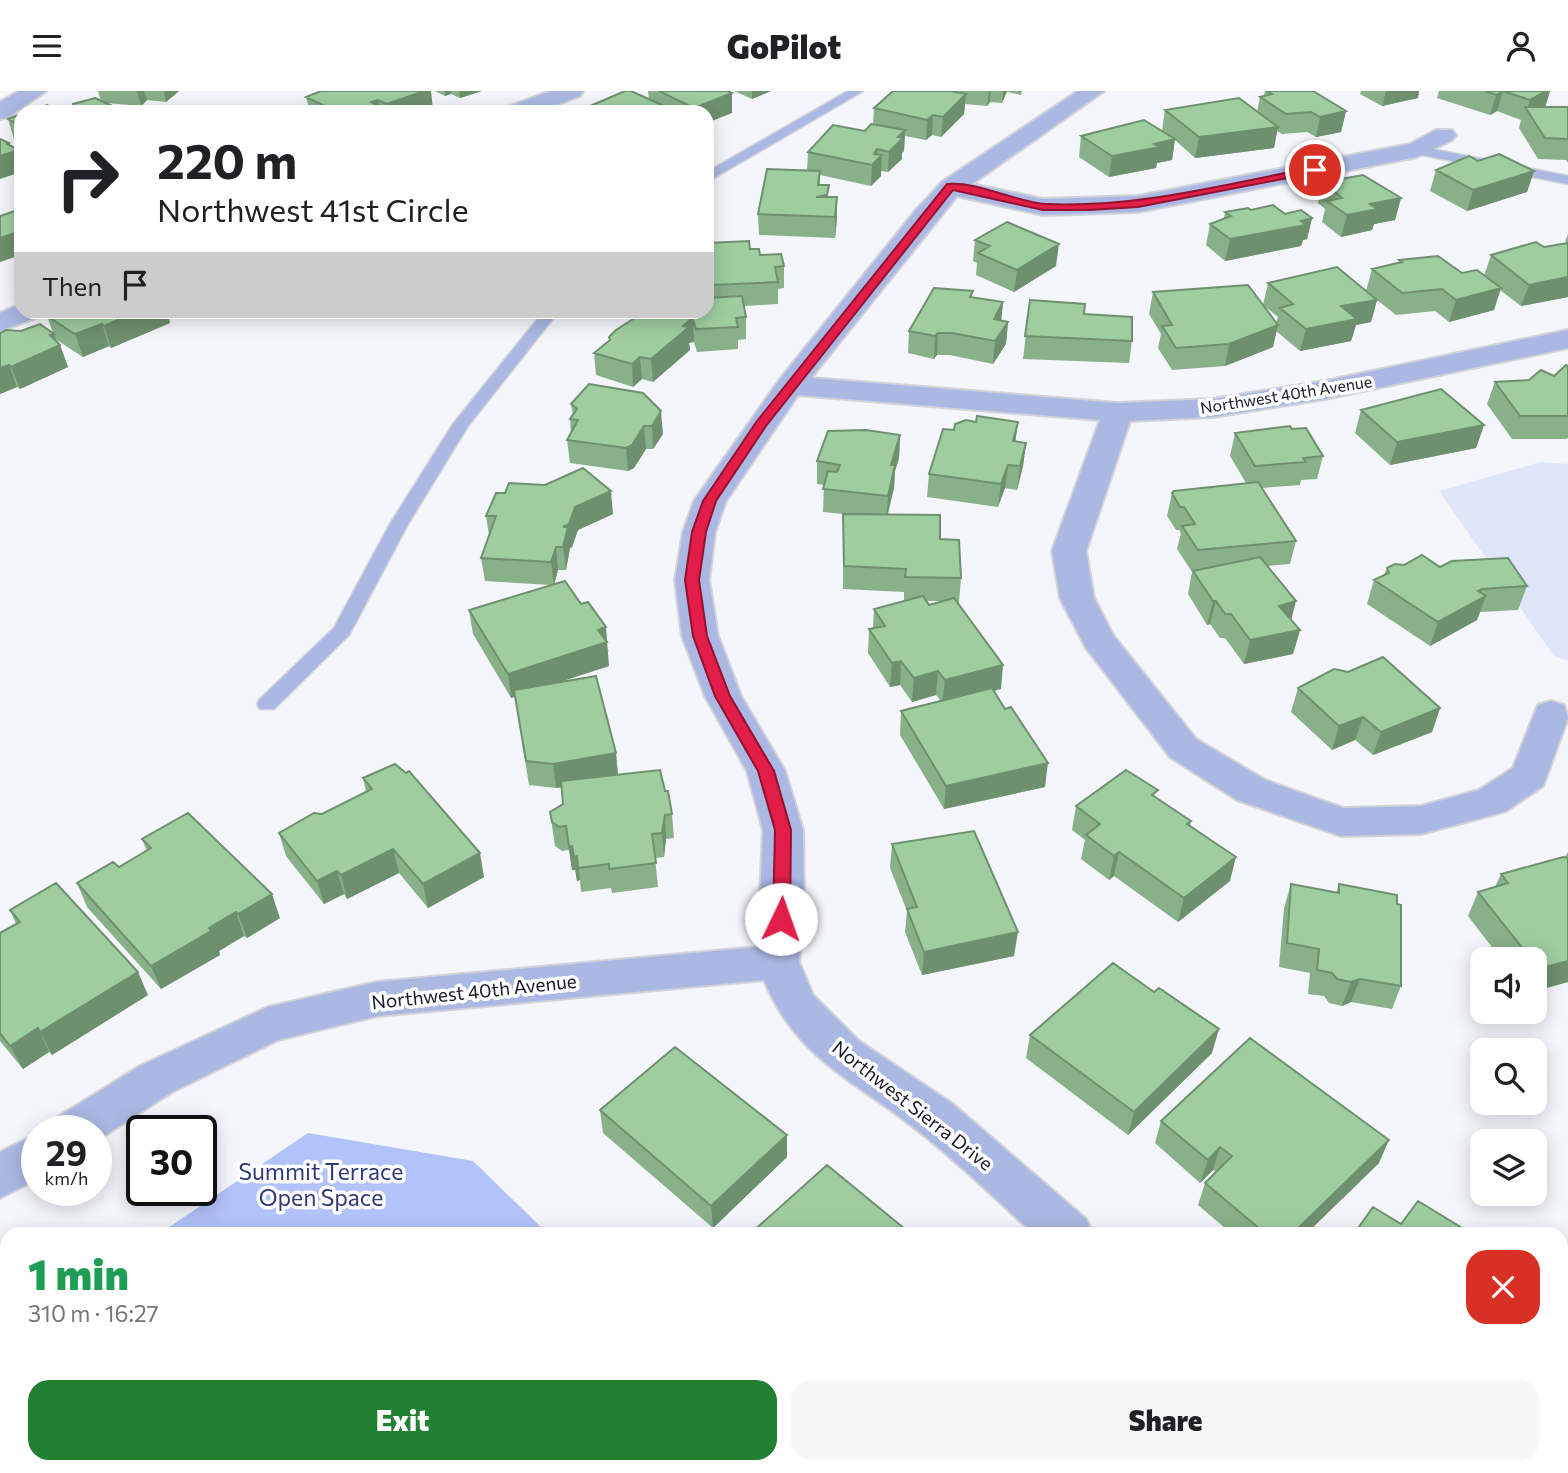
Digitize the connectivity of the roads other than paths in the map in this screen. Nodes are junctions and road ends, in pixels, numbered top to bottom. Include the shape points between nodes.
1 (35, 91) edge
2 (572, 91) edge
3 (858, 91) edge
4 (1093, 91) edge
5 (535, 105) edge
6 (0, 112) edge
7 (1444, 135) dead end
8 (1417, 150) junction
9 (714, 174) edge
10 (1568, 180) edge
11 (951, 187) junction
12 (546, 319) edge
13 (1568, 339) edge
14 (790, 385) junction
15 (1118, 412) junction
16 (267, 704) dead end
17 (1552, 714) dead end
18 (778, 962) junction
19 (99, 1115) edge
20 (21, 1164) edge
21 (0, 1177) edge
22 (1061, 1227) edge

1 - 6 street
2 - 5 street
3 - 9 lane
4 - 11 street, Northwest Sierra Drive
7 - 8 street
8 - 10 lane
8 - 11 street via 1138,204 1043,207
11 - 14 street, Northwest Sierra Drive
12 - 16 lane via 461,424 342,631
13 - 15 street, Northwest 40th Avenue via 1325,390 1213,408
14 - 15 street, Northwest 40th Avenue
14 - 18 street, Northwest Sierra Drive via 710,501 699,532 692,580 700,636 723,696 766,771 783,830
15 - 17 street via 1069,551 1077,598 1098,640 1183,748 1251,790 1341,822 1421,820 1492,801 1529,776
18 - 19 street, Northwest 40th Avenue via 377,999 268,1025 156,1079
18 - 22 street, Northwest Sierra Drive via 796,1005 843,1054 937,1119
20 - 21 street

